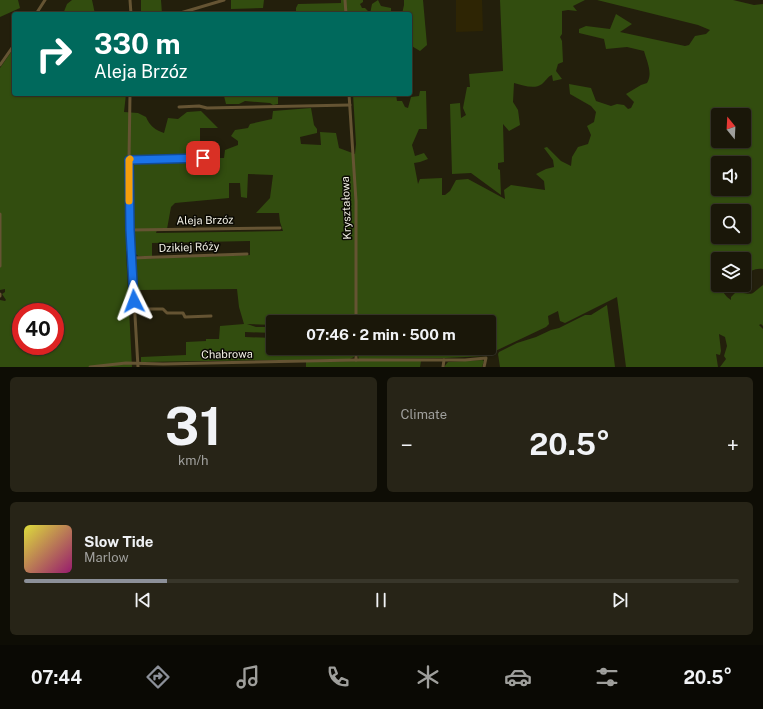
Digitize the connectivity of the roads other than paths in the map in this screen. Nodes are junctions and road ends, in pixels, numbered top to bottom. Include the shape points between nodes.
1 (45, 0) edge
2 (130, 0) edge
3 (224, 0) edge
4 (345, 0) edge
5 (37, 12) edge
6 (131, 12) edge
7 (184, 12) edge
8 (346, 12) edge
9 (12, 48) edge
10 (0, 65) edge
11 (130, 96) edge
12 (350, 96) edge
13 (350, 105) junction
14 (179, 107) dead end
15 (203, 158) dead end
16 (129, 160) junction
17 (0, 214) edge
18 (280, 228) dead end
19 (130, 230) junction
20 (247, 254) dead end
21 (131, 258) junction
22 (0, 266) edge
23 (134, 309) junction
24 (356, 315) edge
25 (211, 316) dead end
26 (356, 355) edge
27 (356, 360) junction
28 (444, 360) junction
29 (281, 362) junction
30 (201, 365) edge
31 (229, 365) edge
32 (137, 366) edge
33 (90, 367) edge
34 (281, 367) edge
35 (443, 367) edge
36 (484, 367) edge

1 - 5 street
2 - 6 street
3 - 7 street
4 - 8 street
9 - 10 street
11 - 16 street
12 - 13 street, Kryształowa
13 - 14 street
13 - 24 street, Kryształowa via 356,201
15 - 16 street
16 - 19 street
17 - 22 street
18 - 19 street, Aleja Brzóz
19 - 21 street
20 - 21 street, Dzikiej Róży
21 - 23 street
23 - 25 street via 163,309 167,313 184,313 185,317
23 - 32 street
26 - 27 street
27 - 28 street, Chabrowa
27 - 29 street, Chabrowa
28 - 35 street
28 - 36 street, Chabrowa via 486,358
29 - 31 street, Chabrowa
29 - 34 street
30 - 31 street, Chabrowa
30 - 32 street, Chabrowa
32 - 33 street, Chabrowa via 126,363

